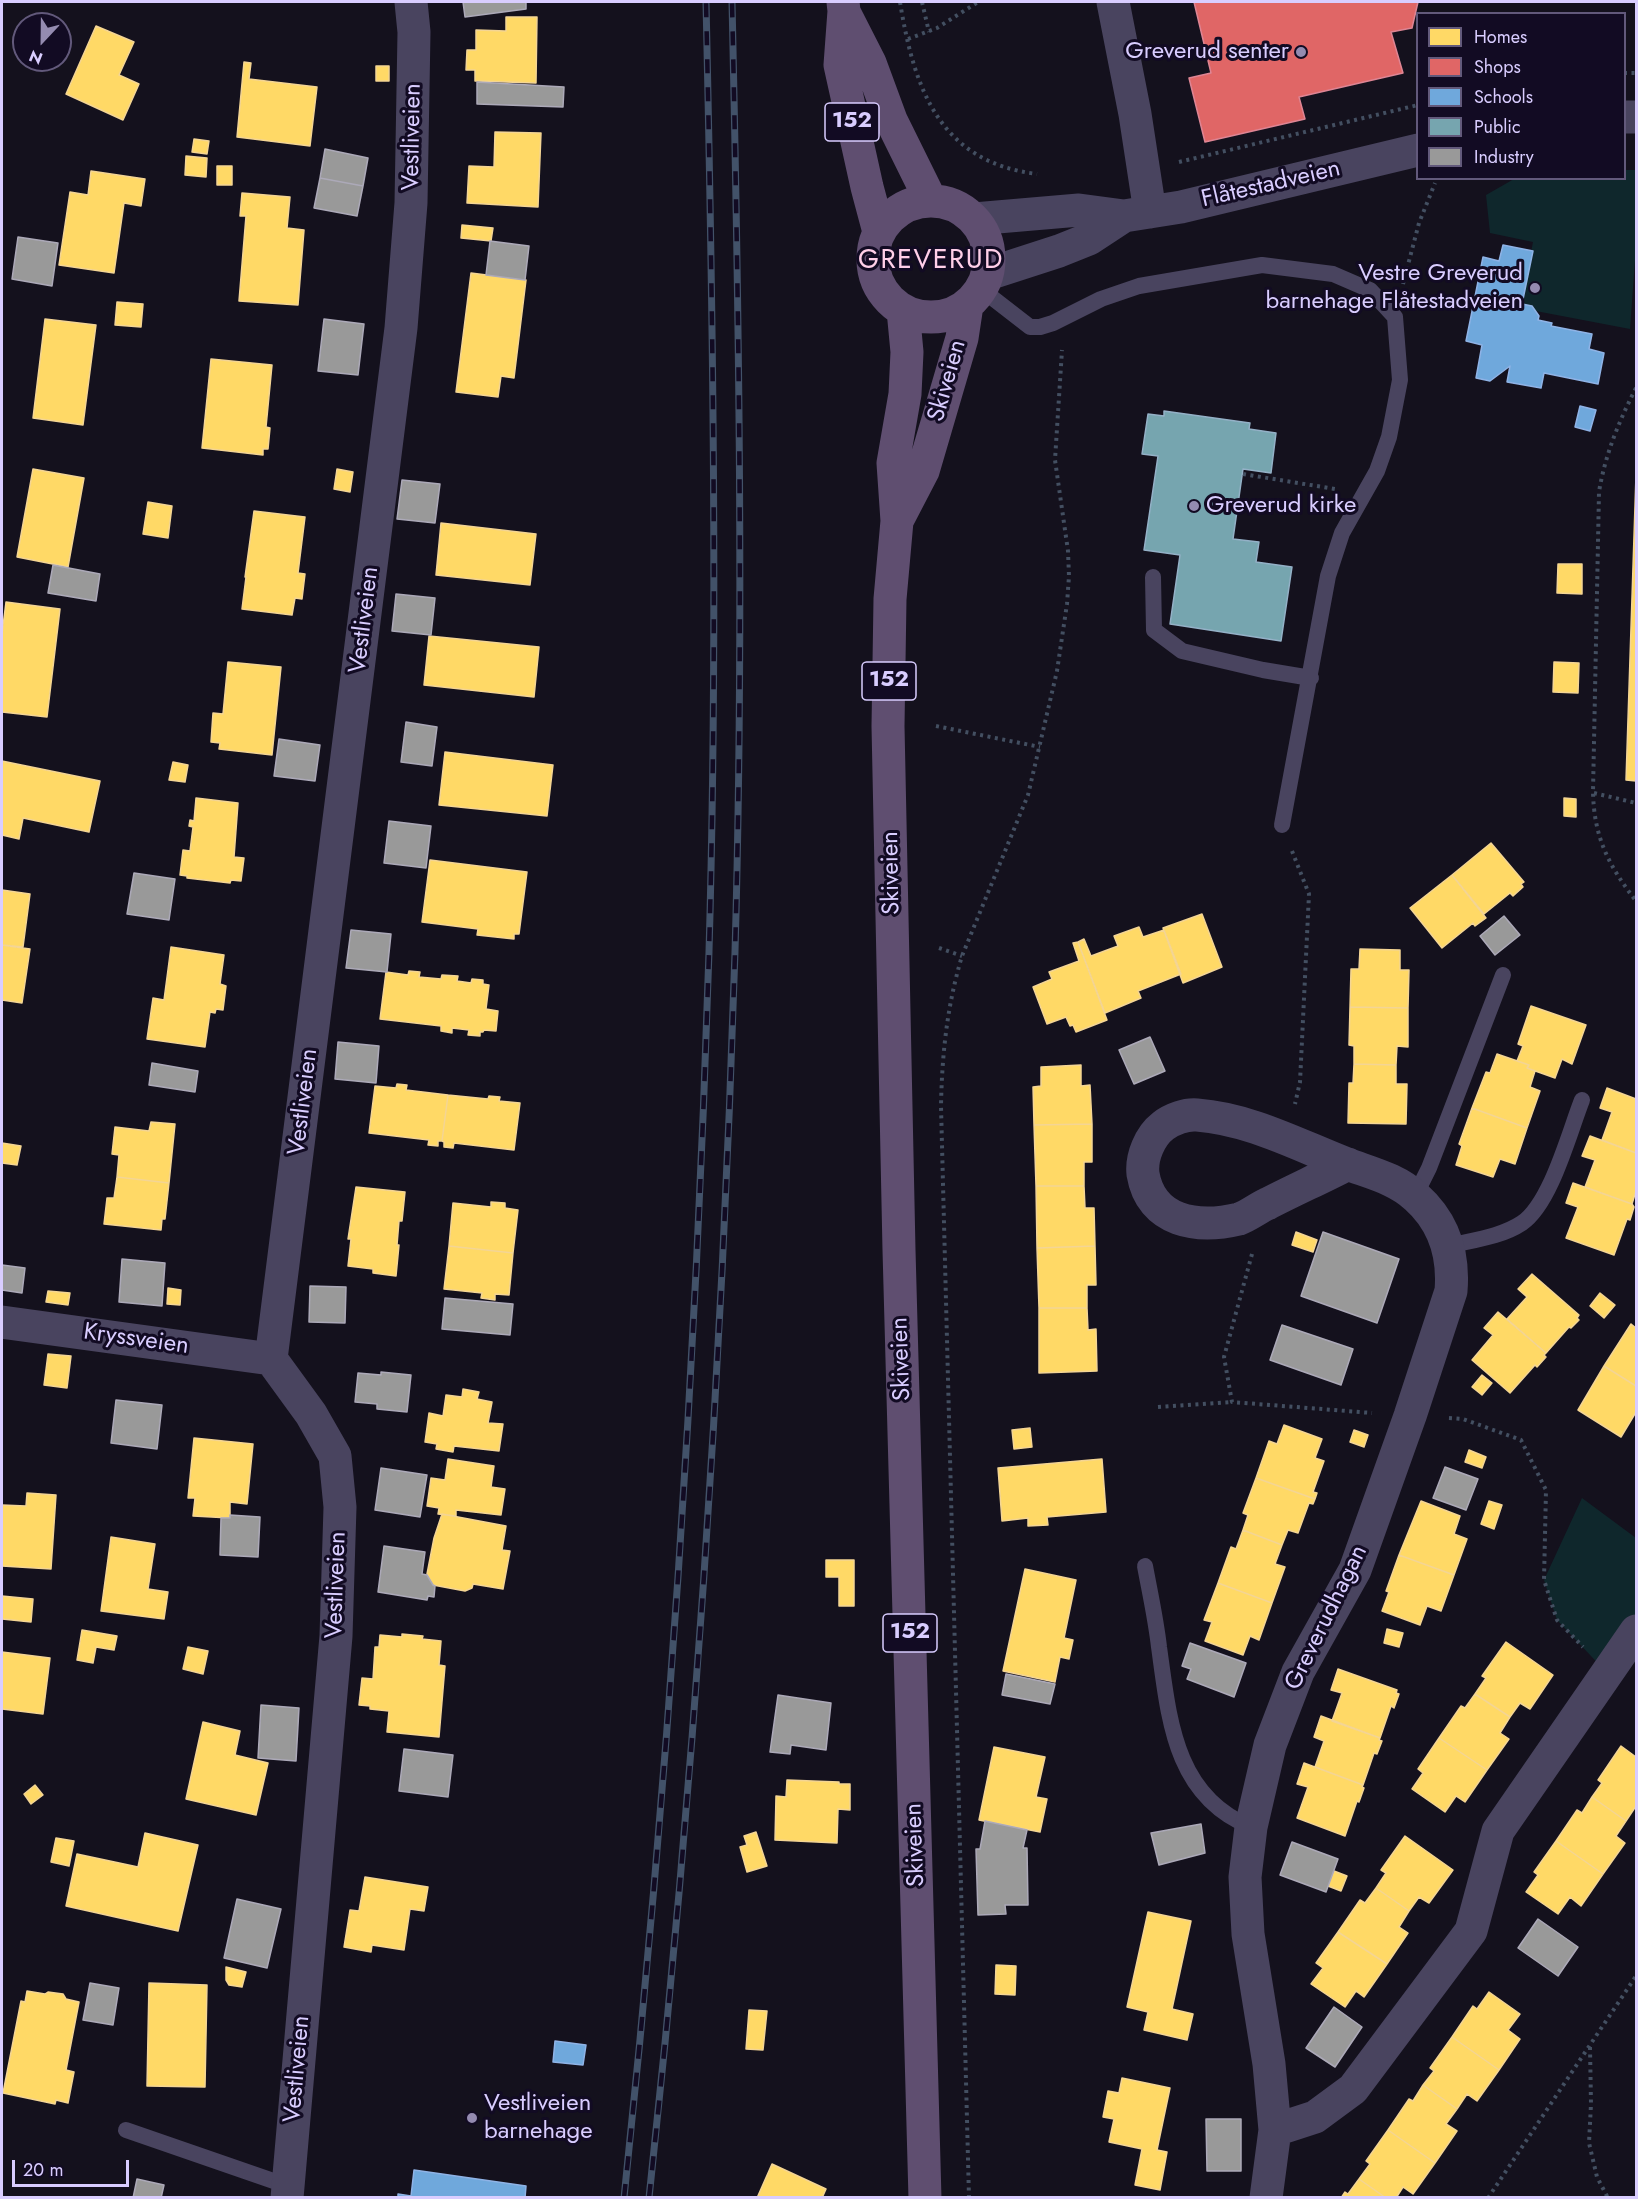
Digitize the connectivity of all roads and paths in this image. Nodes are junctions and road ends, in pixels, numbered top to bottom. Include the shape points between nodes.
1 (411, 2) edge
2 (900, 2) edge
3 (922, 2) edge
4 (978, 2) edge
5 (1113, 2) edge
6 (844, 6) edge
7 (929, 32) junction
8 (908, 39) junction
9 (1416, 105) edge
10 (1416, 150) edge
11 (1143, 167) junction
12 (1039, 175) dead end
13 (1436, 180) edge
14 (931, 201) junction
15 (1137, 214) junction
16 (974, 219) junction
17 (879, 232) junction
18 (979, 289) junction
19 (903, 310) junction
20 (1067, 315) junction
21 (1395, 317) junction
22 (1636, 388) edge
23 (1243, 474) dead end
24 (1362, 496) junction
25 (897, 521) junction
26 (1153, 578) dead end
27 (1311, 678) junction
28 (936, 726) dead end
29 (1040, 747) junction
30 (1593, 792) junction
31 (1636, 803) edge
32 (1282, 825) joint
33 (1636, 901) edge
34 (939, 948) dead end
35 (962, 956) junction
36 (1503, 975) dead end
37 (1582, 1100) dead end
38 (1288, 1139) junction
39 (1348, 1164) junction
40 (1416, 1196) junction
41 (1266, 1204) junction
42 (1448, 1246) junction
43 (2, 1322) edge
44 (271, 1359) junction
45 (1232, 1402) junction
46 (1158, 1407) dead end
47 (1410, 1416) junction
48 (1145, 1566) dead end
49 (1636, 1631) edge
50 (1607, 1673) junction
51 (1251, 1827) junction
52 (1636, 1976) edge
53 (1590, 2047) junction
54 (126, 2130) dead end
55 (1275, 2130) junction
56 (287, 2192) edge
57 (925, 2198) edge
58 (969, 2198) edge
59 (1266, 2198) edge
60 (1488, 2198) edge
61 (1608, 2198) edge

1 - 44 street, Vestliveien via 411,203 400,328
2 - 8 path
3 - 7 path
4 - 7 path
5 - 11 street
6 - 14 main road, 152 via 905,152
6 - 17 main road, 152 via 840,65
7 - 8 path
8 - 12 path via 929,102 949,133 965,147 1000,165
9 - 11 path via 1199,158
10 - 15 street, Flåtestadveien
11 - 15 street
13 - 21 path via 1419,223
14 - 16 main road via 961,209
14 - 17 main road via 910,204 892,215
15 - 16 street, Flåtestadveien via 1079,210
15 - 18 street, Flåtestadveien
16 - 18 main road, 152 via 985,235 989,254
17 - 19 main road, 152 via 873,267 878,284
18 - 19 main road via 952,314 919,316
18 - 20 lane via 1030,327 1053,323
18 - 25 main road, Skiveien / 152 via 923,471
19 - 25 main road, Skiveien / 152 via 905,394 893,463
20 - 21 lane via 1139,286 1262,265 1333,274 1370,290
20 - 29 path via 1055,460 1069,576 1057,671
21 - 24 lane via 1400,380 1389,437 1377,471
22 - 30 path via 1603,467 1599,492
23 - 24 path
24 - 27 lane via 1342,533 1328,576
25 - 57 main road, Skiveien / 152 via 890,599 888,726
26 - 27 lane via 1154,630 1182,651
27 - 32 lane
28 - 29 path
29 - 35 path via 1020,815
30 - 31 path
30 - 33 path via 1597,830 1604,850
32 - 38 path via 1309,894 1300,1082
34 - 35 path
35 - 58 path via 948,1008 941,1106
36 - 40 lane
37 - 42 lane via 1543,1200 1534,1212 1523,1222 1493,1236
38 - 39 street, Greverudhagan
38 - 41 street, Greverudhagan via 1231,1120 1194,1114 1164,1125 1153,1135 1147,1149 1142,1168 1146,1187 1155,1205 1173,1218 1204,1223 1240,1219
39 - 40 street, Greverudhagan via 1380,1174
39 - 41 street, Greverudhagan
40 - 42 street, Greverudhagan via 1435,1219
41 - 45 path via 1224,1357
42 - 47 street, Greverudhagan via 1453,1270 1451,1291
43 - 44 street, Kryssveien
44 - 56 street, Vestliveien via 311,1414 335,1456 340,1507 336,1635
45 - 46 path
45 - 47 path
47 - 50 path via 1463,1419 1521,1440 1546,1490 1544,1580 1557,1620
47 - 51 street, Greverudhagan via 1355,1570 1298,1672 1270,1745
48 - 51 lane via 1168,1714 1182,1762 1219,1811
49 - 50 street
50 - 55 street via 1498,1831 1471,1931 1353,2089 1315,2117
51 - 55 street, Greverudhagan via 1245,1877 1248,1934 1269,2064
52 - 53 path
53 - 60 path
53 - 61 path via 1589,2143 1597,2177
54 - 56 lane, Vestliveien
55 - 59 street, Greverudhagan

